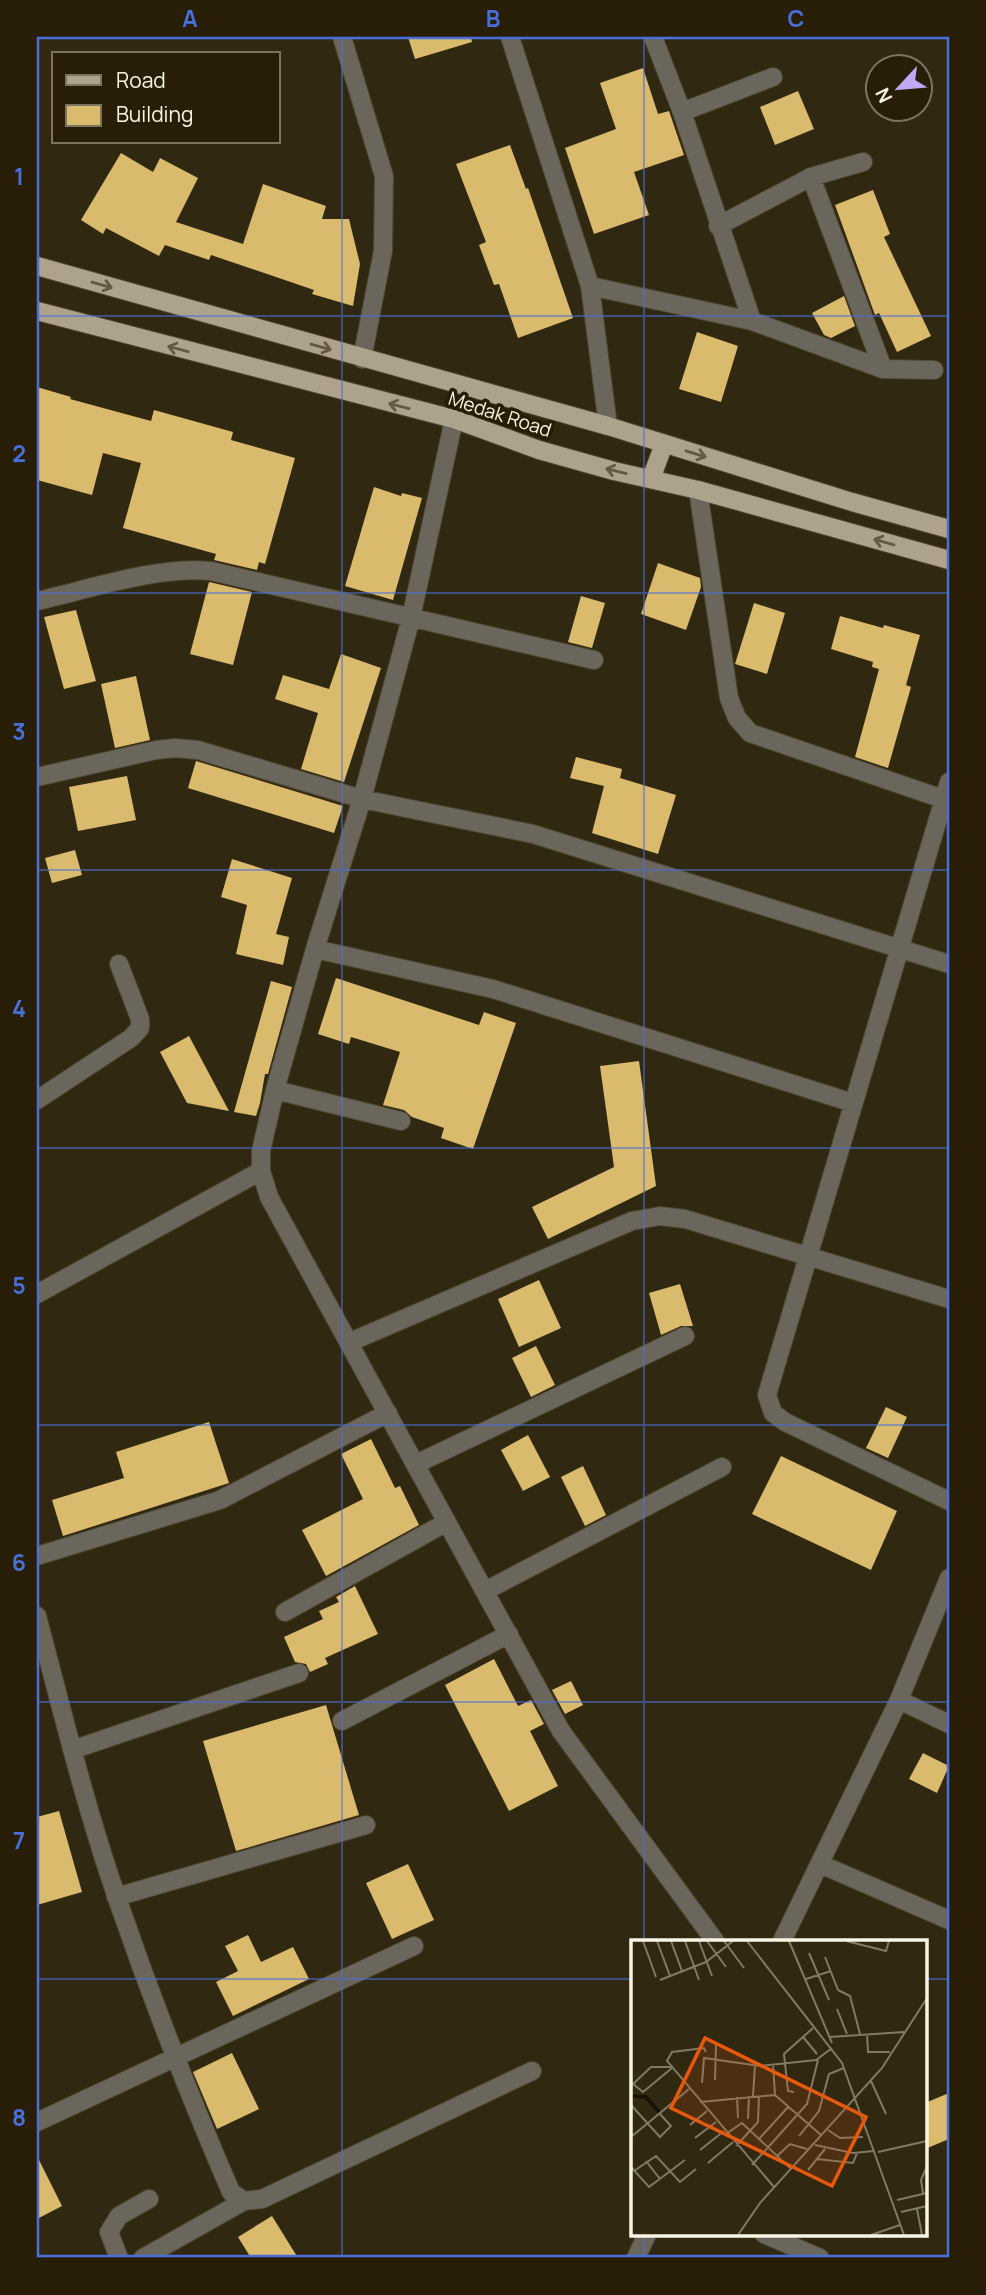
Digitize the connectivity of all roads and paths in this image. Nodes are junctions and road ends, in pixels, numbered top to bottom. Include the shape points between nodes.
1 (342, 37) edge
2 (510, 37) edge
3 (653, 37) edge
4 (773, 77) dead end
5 (681, 112) junction
6 (863, 162) dead end
7 (811, 177) junction
8 (718, 226) junction
9 (37, 266) edge
10 (590, 286) junction
11 (37, 312) edge
12 (752, 321) junction
13 (362, 359) junction
14 (883, 369) junction
15 (934, 370) dead end
16 (454, 419) junction
17 (608, 426) junction
18 (664, 444) junction
19 (651, 479) junction
20 (698, 490) junction
21 (949, 529) edge
22 (949, 560) edge
23 (37, 601) edge
24 (411, 618) junction
25 (594, 660) dead end
26 (37, 777) edge
27 (946, 790) edge
28 (362, 799) junction
29 (315, 949) junction
30 (899, 949) junction
31 (119, 964) dead end
32 (949, 964) edge
33 (275, 1090) junction
34 (37, 1100) edge
35 (853, 1103) junction
36 (401, 1121) dead end
37 (261, 1171) junction
38 (809, 1258) junction
39 (37, 1294) edge
40 (949, 1299) edge
41 (685, 1336) dead end
42 (350, 1342) junction
43 (388, 1413) junction
44 (416, 1464) junction
45 (722, 1467) dead end
46 (949, 1501) edge
47 (447, 1522) junction
48 (37, 1556) edge
49 (949, 1578) edge
50 (485, 1591) junction
51 (285, 1612) dead end
52 (37, 1616) edge
53 (509, 1634) junction
54 (299, 1673) dead end
55 (900, 1700) junction
56 (342, 1721) dead end
57 (949, 1724) edge
58 (72, 1750) junction
59 (366, 1825) dead end
60 (820, 1864) junction
61 (116, 1897) junction
62 (949, 1920) edge
63 (714, 1940) edge
64 (782, 1940) edge
65 (414, 1946) dead end
66 (175, 2056) junction
67 (532, 2071) dead end
68 (37, 2122) edge
69 (149, 2199) dead end
70 (244, 2201) junction
71 (646, 2236) edge
72 (769, 2236) edge
73 (119, 2258) edge
74 (143, 2258) edge
75 (636, 2258) edge
76 (820, 2258) edge

1 - 13 street via 384,176 383,251
2 - 10 street
3 - 5 street
4 - 5 street
5 - 8 street
6 - 7 street
7 - 8 street
7 - 14 street
8 - 12 street
9 -> 13 main road
10 - 12 street
10 - 17 street
16 -> 11 main road, Medak Road
12 - 14 street
13 - 17 main road
14 - 15 street
19 -> 16 main road, Medak Road via 539,450
16 - 24 street
17 - 18 main road
18 - 19 main road
18 -> 21 main road
19 - 20 main road, Medak Road
22 -> 20 main road, Medak Road
20 - 27 street via 729,698 737,718 750,733
23 - 24 street via 187,569
24 - 25 street
24 - 28 street
26 - 28 street via 176,748 198,750
27 - 30 street
28 - 29 street
28 - 30 street via 533,834
29 - 33 street
29 - 35 street via 493,989
30 - 32 street
30 - 35 street
31 - 34 street via 140,1019 139,1028 131,1038
33 - 36 street
33 - 37 street
35 - 38 street
37 - 39 street
37 - 42 street via 269,1197
38 - 40 street
38 - 42 street via 685,1219 660,1216 632,1221
38 - 46 street via 767,1395 773,1413
41 - 44 street
42 - 43 street
43 - 44 street
43 - 48 street via 220,1500
44 - 47 street
45 - 50 street
47 - 50 street
47 - 51 street
49 - 55 street
50 - 53 street
52 - 58 street
53 - 56 street
53 - 63 street via 569,1742
54 - 58 street
55 - 57 street
55 - 60 street
58 - 61 street
59 - 61 street
60 - 62 street
60 - 64 street
61 - 66 street
65 - 66 street
66 - 68 street
66 - 70 street via 231,2192
67 - 70 street via 262,2199
69 - 73 street via 119,2216 109,2232
70 - 74 street
71 - 75 street
72 - 76 street

